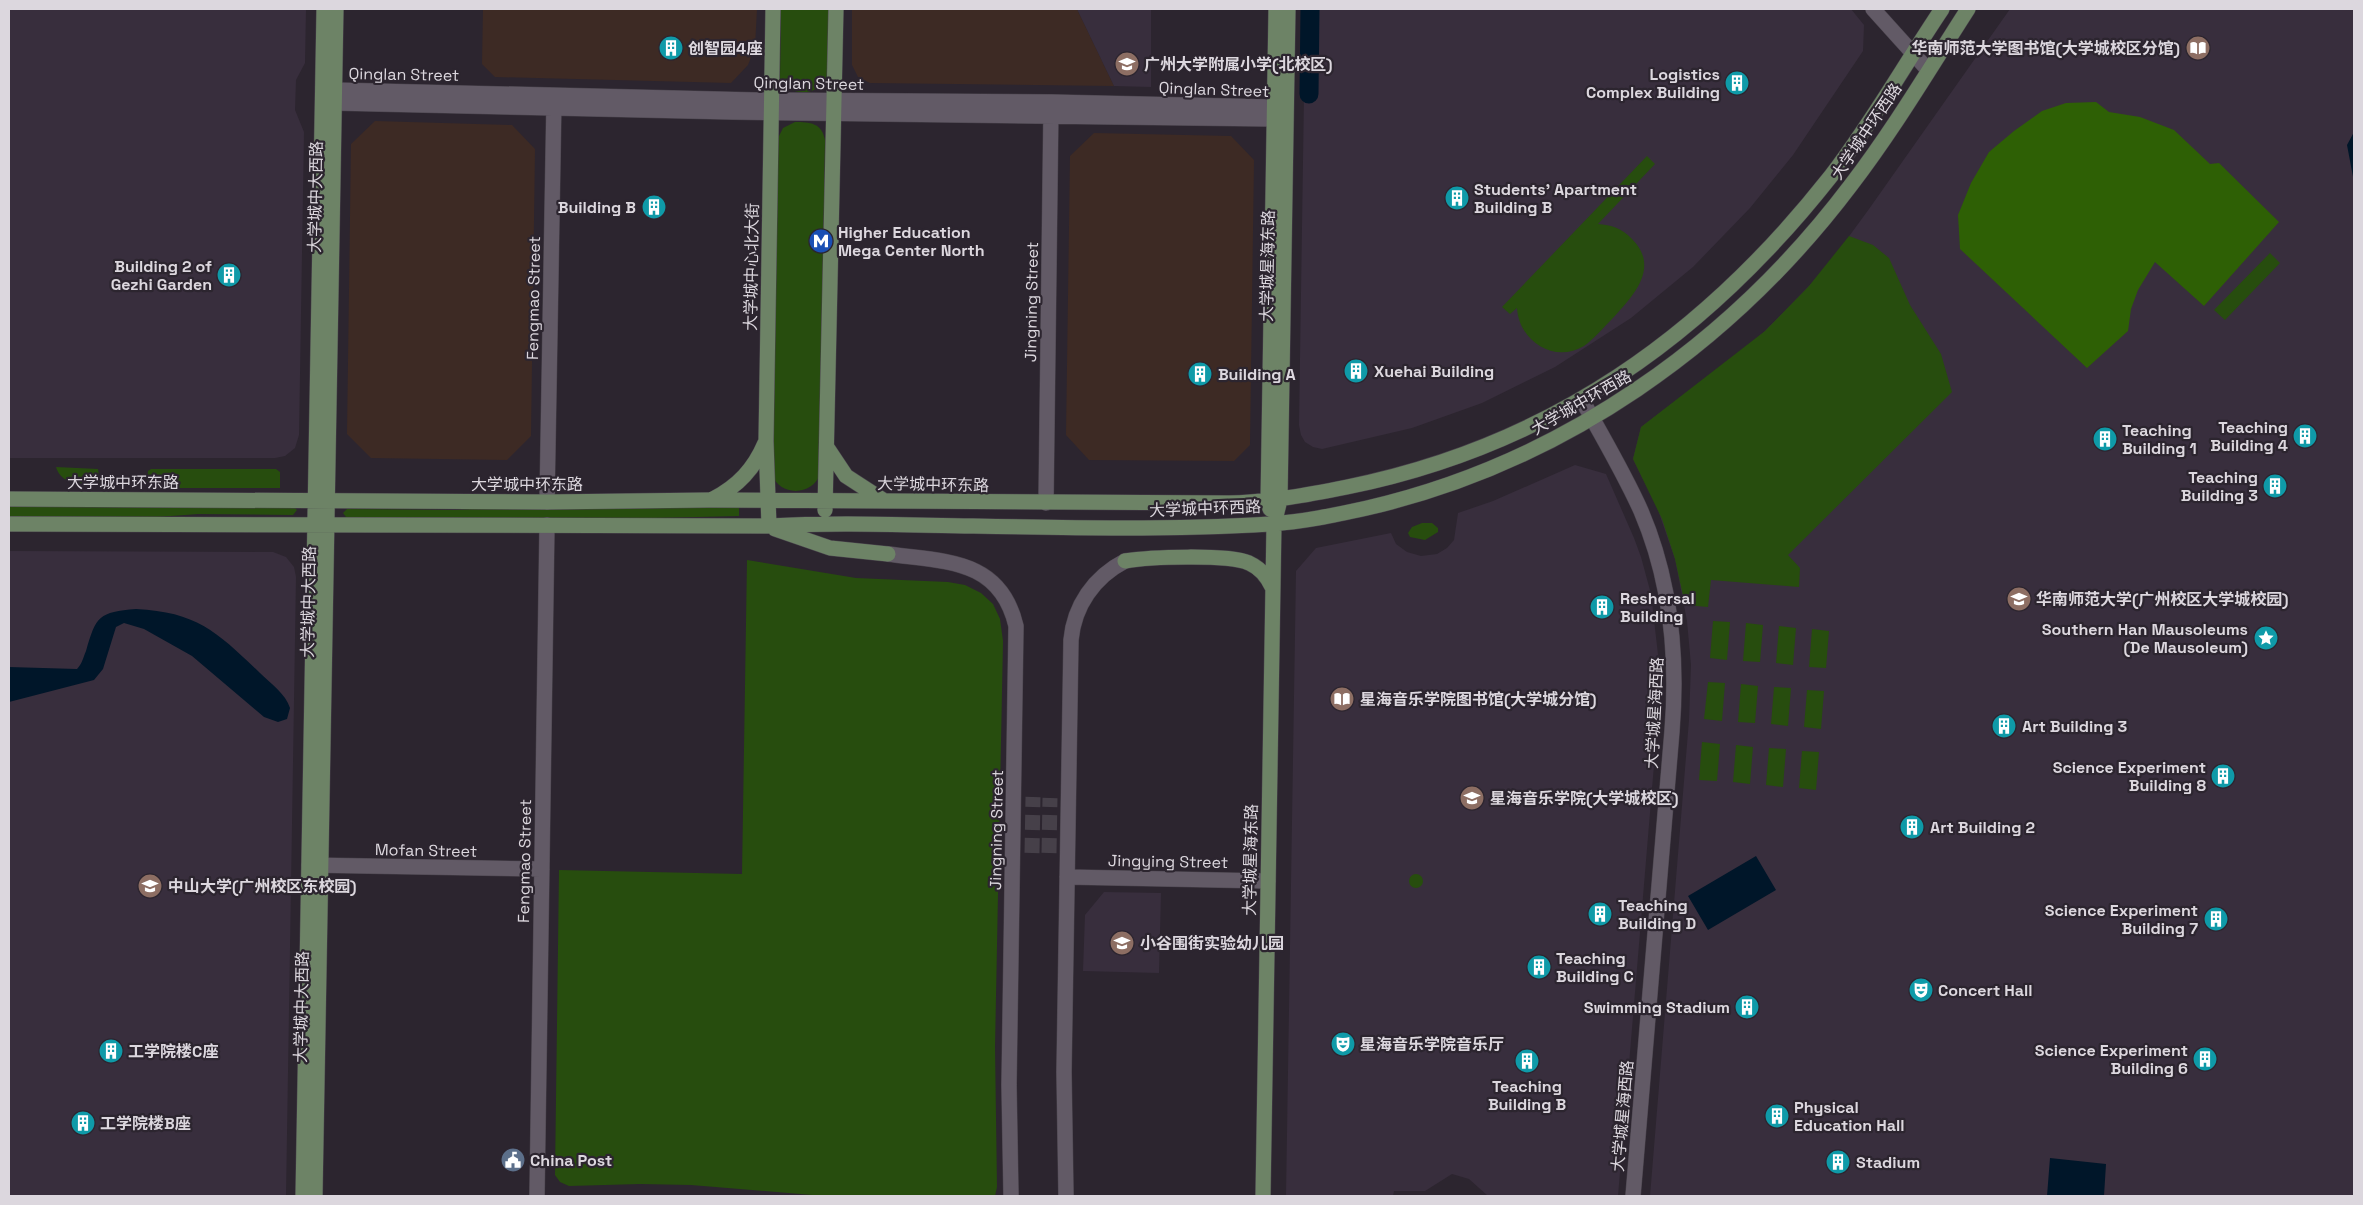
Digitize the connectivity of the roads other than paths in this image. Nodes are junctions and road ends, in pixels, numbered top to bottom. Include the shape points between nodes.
1 (324, 9) edge
2 (336, 9) edge
3 (773, 9) edge
4 (836, 9) edge
5 (1276, 9) edge
6 (1288, 9) edge
7 (1873, 9) edge
8 (1942, 9) edge
9 (1968, 9) edge
10 (1912, 54) junction
11 (1928, 70) junction
12 (330, 96) junction
13 (554, 102) junction
14 (771, 107) junction
15 (834, 107) junction
16 (1051, 108) junction
17 (1278, 113) junction
18 (1644, 359) junction
19 (1658, 376) junction
20 (1582, 400) junction
21 (1593, 419) junction
22 (766, 441) junction
23 (828, 448) junction
24 (9, 499) edge
25 (709, 500) junction
26 (768, 500) junction
27 (1274, 500) junction
28 (321, 501) junction
29 (825, 501) junction
30 (885, 501) junction
31 (547, 502) junction
32 (1046, 503) junction
33 (824, 523) junction
34 (9, 524) edge
35 (1274, 524) junction
36 (321, 525) junction
37 (547, 525) junction
38 (768, 526) junction
39 (888, 554) joint
40 (1124, 561) joint
41 (1272, 587) junction
42 (315, 865) junction
43 (542, 870) junction
44 (1067, 877) junction
45 (1268, 881) junction
46 (312, 1196) edge
47 (536, 1196) edge
48 (1011, 1196) edge
49 (1066, 1196) edge
50 (1263, 1196) edge
51 (1633, 1196) edge

1 - 12 main road, 大学城中大西路
2 - 12 main road, 大学城中大西路
3 - 14 main road, 大学城中心北大街
4 - 15 main road
5 - 17 main road, 大学城星海东路
6 - 17 main road, 大学城星海东路
7 - 10 street
8 - 10 main road, 大学城中环西路
9 - 11 main road, 大学城中环西路
10 - 11 street
10 - 18 main road, 大学城中环西路 via 1849,152 1795,219 1739,279
11 - 19 main road, 大学城中环西路 via 1882,143 1812,234 1754,294
12 - 13 street, Qinglan Street
12 - 28 main road, 大学城中大西路
13 - 14 street, Qinglan Street
13 - 31 street, Fengmao Street
14 - 15 street, Qinglan Street
14 - 22 main road, 大学城中心北大街
15 - 16 street, Qinglan Street
15 - 23 main road
16 - 17 street, Qinglan Street
16 - 32 street, Jingning Street
17 - 27 main road, 大学城星海东路
18 - 19 main road
18 - 20 main road, 大学城中环西路
19 - 21 main road, 大学城中环西路
20 - 21 street, 大学城星海西路
20 - 27 main road, 大学城中环西路 via 1516,434 1447,461 1382,480
21 - 35 main road, 大学城中环西路 via 1525,454 1440,488 1345,513
21 - 51 street, 大学城星海西路 via 1637,502 1654,546 1669,608 1675,665
22 - 25 main road via 747,475 729,490
22 - 26 main road, 大学城中心北大街
23 - 29 main road
23 - 30 main road via 846,476
24 - 28 main road, 大学城中环东路
25 - 26 main road, 大学城中环东路
25 - 31 main road, 大学城中环东路
26 - 29 main road, 大学城中环东路
26 - 38 main road, 大学城中心北大街
27 - 32 main road, 大学城中环西路
27 - 35 main road, 大学城星海东路
28 - 31 main road, 大学城中环东路
28 - 36 main road, 大学城中大西路
29 - 30 main road, 大学城中环东路
29 - 33 main road
30 - 32 main road, 大学城中环东路
33 - 35 main road, 大学城中环西路 via 1046,528
33 - 38 main road
34 - 36 main road
35 - 41 main road, 大学城星海东路
36 - 37 main road
36 - 42 main road, 大学城中大西路
37 - 38 main road
37 - 43 street, Fengmao Street
38 - 39 main road via 830,548
39 - 48 street, Jingning Street via 963,565 984,574 1002,592 1016,626 1009,1085
40 - 41 main road via 1235,559 1259,568
40 - 44 street via 1091,588 1073,623
41 - 45 main road, 大学城星海东路
42 - 43 street, Mofan Street
42 - 46 main road, 大学城中大西路
43 - 47 street, Fengmao Street
44 - 45 street, Jingying Street
44 - 49 street
45 - 50 main road, 大学城星海东路

